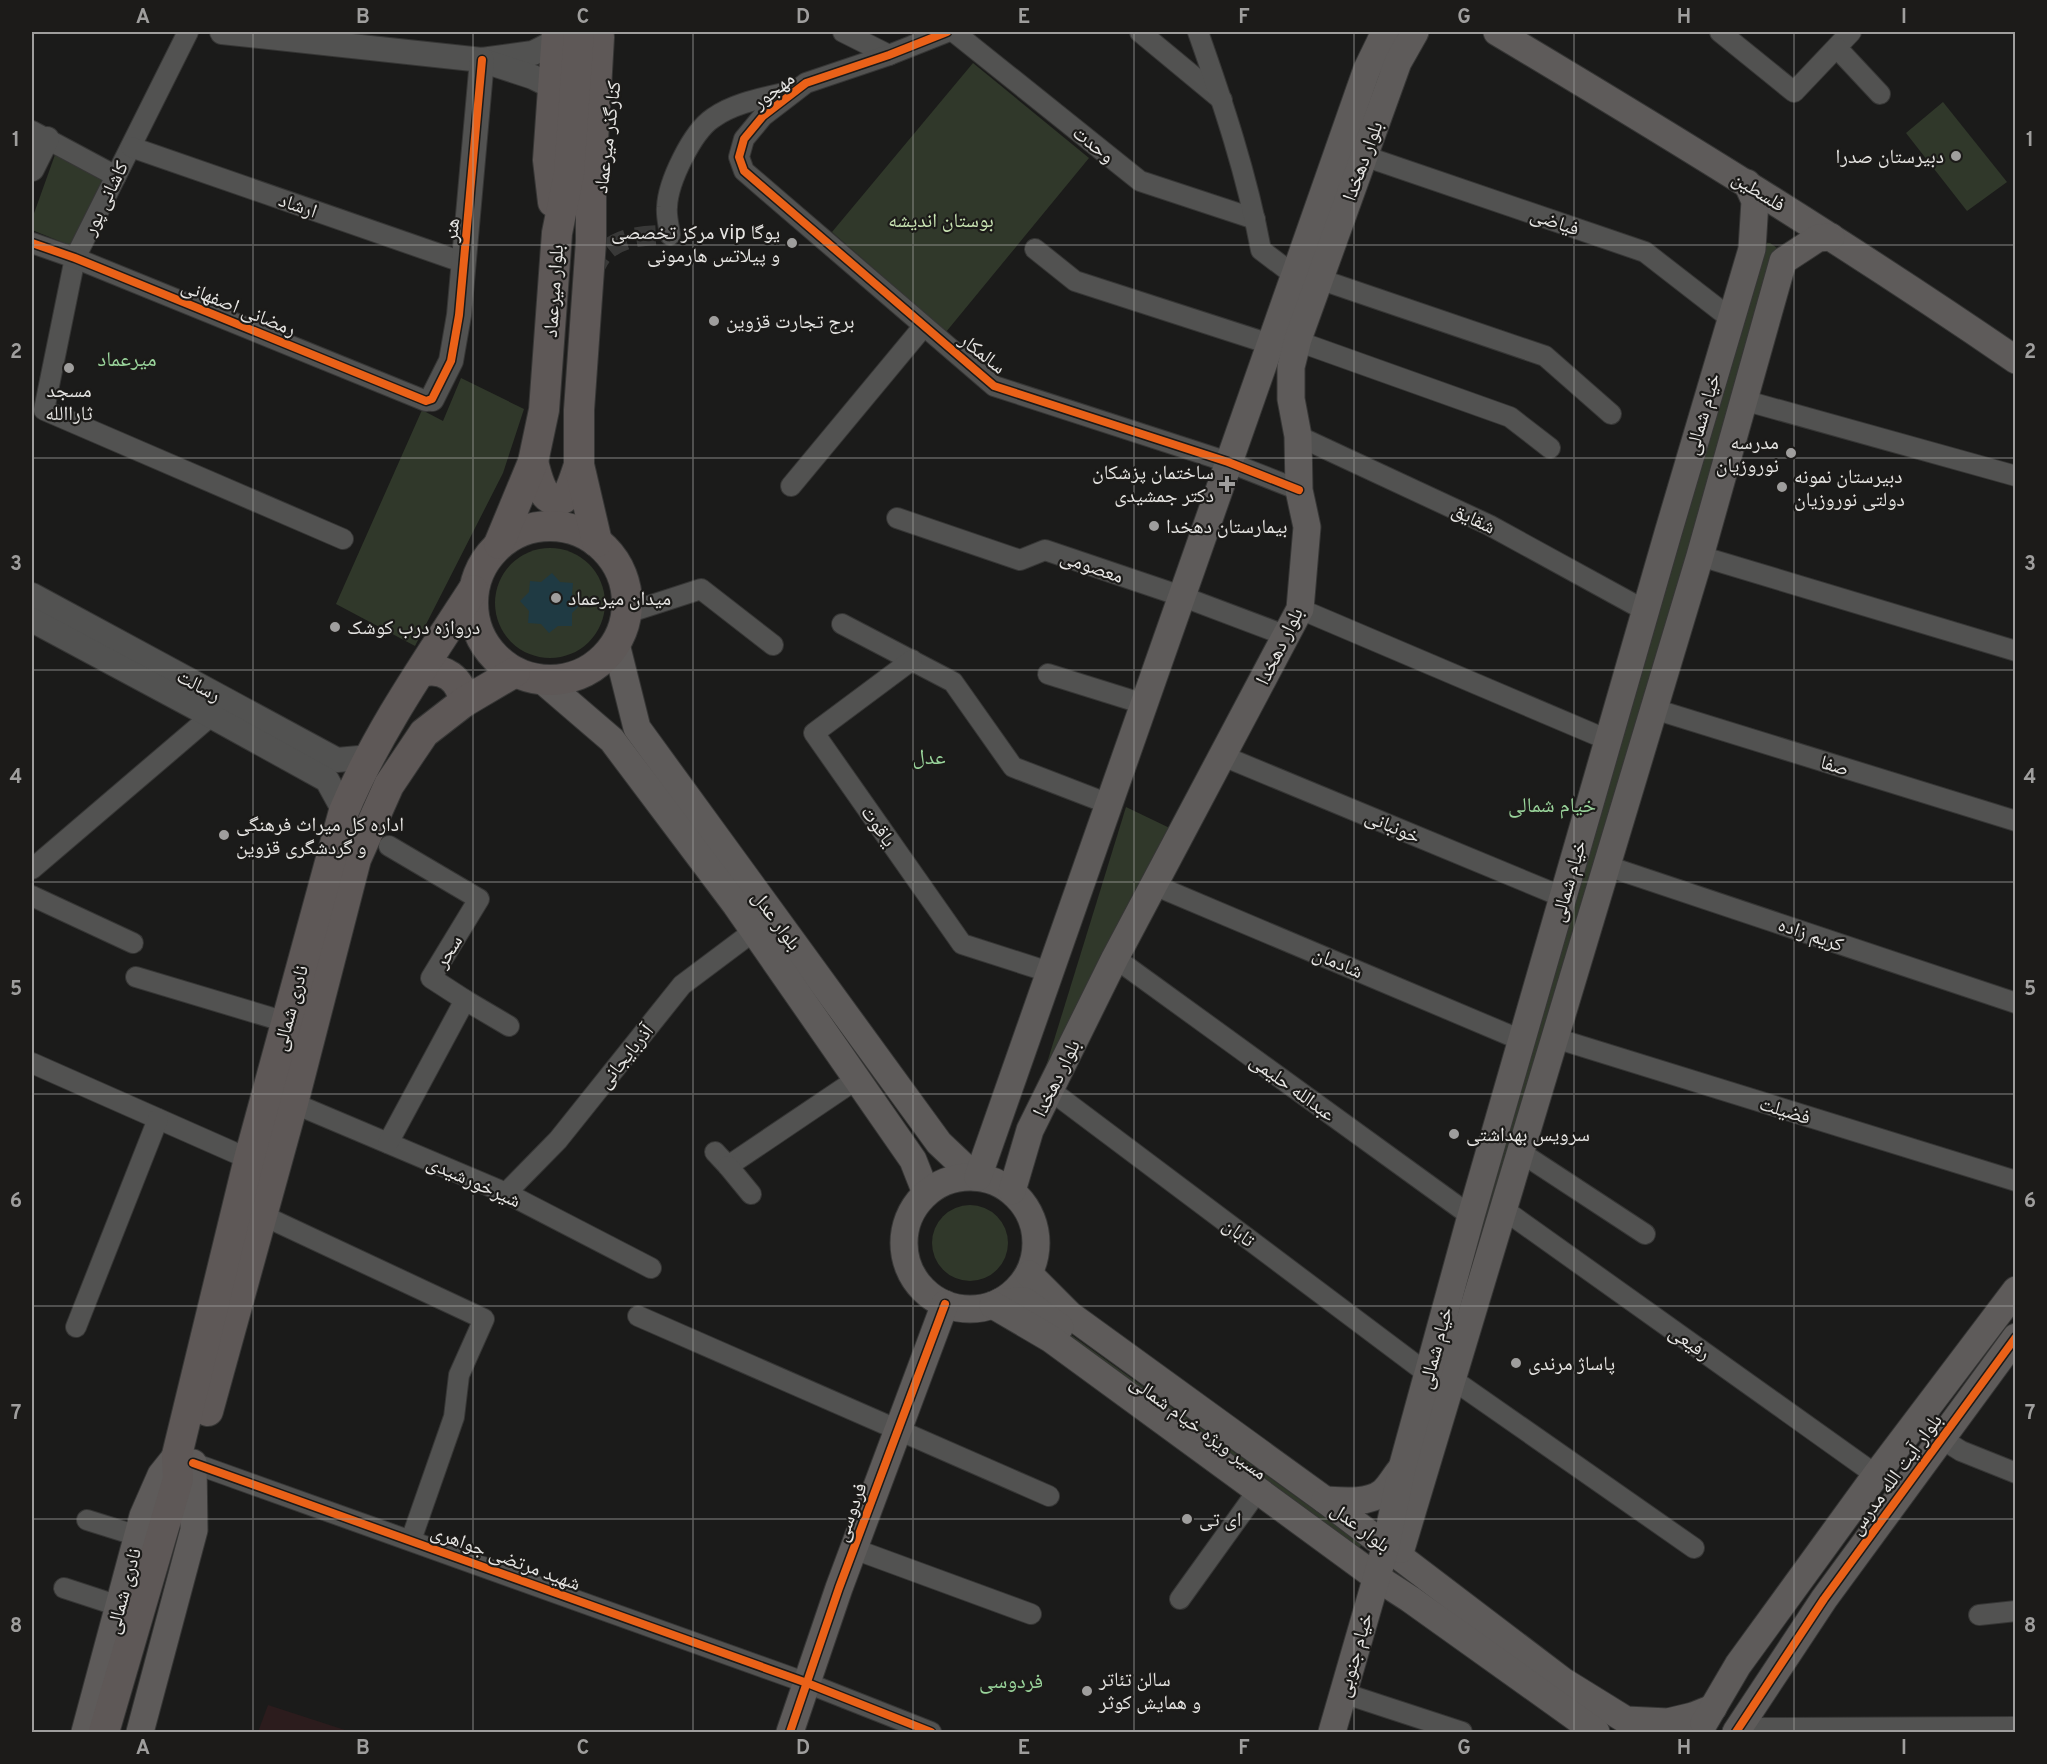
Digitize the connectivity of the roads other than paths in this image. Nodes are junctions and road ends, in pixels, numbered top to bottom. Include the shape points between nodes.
1 (188, 32) edge
2 (222, 32) edge
3 (600, 32) edge
4 (618, 32) edge
5 (843, 32) edge
6 (947, 32) edge
7 (954, 32) edge
8 (1140, 32) edge
9 (1198, 32) edge
10 (1497, 32) edge
11 (1531, 32) edge
12 (1720, 32) edge
13 (1851, 32) edge
14 (1400, 33) edge
15 (564, 35) edge
16 (1837, 48) junction
17 (889, 55) junction
18 (482, 60) junction
19 (553, 87) junction
20 (798, 90) junction
21 (1880, 94) dead end
22 (1222, 100) junction
23 (39, 135) edge
24 (130, 147) junction
25 (1364, 156) junction
26 (739, 157) joint
27 (32, 169) edge
28 (116, 176) junction
29 (1747, 183) junction
30 (1255, 219) junction
31 (557, 233) junction
32 (670, 235) dead end
33 (1831, 237) junction
34 (591, 242) junction
35 (32, 243) edge
36 (1035, 249) dead end
37 (1752, 249) junction
38 (75, 258) junction
39 (1783, 261) junction
40 (465, 263) junction
41 (1307, 277) junction
42 (1730, 318) junction
43 (923, 327) junction
44 (1297, 341) junction
45 (2016, 341) edge
46 (1270, 344) junction
47 (2016, 360) edge
48 (432, 399) joint
49 (1743, 400) junction
50 (1611, 414) dead end
51 (1298, 436) junction
52 (1550, 448) dead end
53 (533, 462) junction
54 (1228, 462) junction
55 (579, 465) junction
56 (2016, 476) edge
57 (791, 486) dead end
58 (1299, 490) junction
59 (897, 518) dead end
60 (343, 539) dead end
61 (597, 542) junction
62 (499, 544) junction
63 (1700, 556) junction
64 (473, 590) junction
65 (32, 595) edge
66 (1182, 596) junction
67 (1300, 609) junction
68 (1646, 611) junction
69 (627, 613) junction
70 (32, 620) edge
71 (842, 624) dead end
72 (1287, 636) junction
73 (616, 644) junction
74 (773, 645) dead end
75 (2016, 651) edge
76 (912, 660) junction
77 (421, 672) junction
78 (1048, 674) dead end
79 (528, 676) junction
80 (464, 702) junction
81 (1144, 704) junction
82 (217, 706) junction
83 (1654, 709) junction
84 (1608, 740) junction
85 (1223, 756) junction
86 (370, 757) junction
87 (1108, 804) junction
88 (344, 811) junction
89 (2016, 821) edge
90 (389, 846) dead end
91 (1606, 866) junction
92 (32, 869) edge
93 (1154, 885) junction
94 (32, 896) edge
95 (1563, 897) junction
96 (754, 931) junction
97 (133, 944) dead end
98 (1114, 958) junction
99 (136, 977) dead end
100 (1045, 984) junction
101 (465, 1000) junction
102 (2016, 1003) edge
103 (286, 1022) junction
104 (509, 1026) dead end
105 (1555, 1038) junction
106 (1521, 1040) junction
107 (32, 1065) edge
108 (857, 1079) junction
109 (1050, 1090) junction
110 (293, 1103) junction
111 (158, 1119) junction
112 (1030, 1130) junction
113 (388, 1143) junction
114 (1520, 1152) junction
115 (249, 1159) junction
116 (976, 1177) junction
117 (2016, 1181) edge
118 (1012, 1191) junction
119 (506, 1193) junction
120 (926, 1193) junction
121 (751, 1194) dead end
122 (1503, 1209) junction
123 (262, 1215) junction
124 (1471, 1216) junction
125 (1645, 1234) dead end
126 (651, 1268) dead end
127 (1029, 1274) junction
128 (2016, 1290) edge
129 (945, 1304) junction
130 (996, 1304) junction
131 (638, 1316) dead end
132 (76, 1328) dead end
133 (2016, 1337) edge
134 (1440, 1376) junction
135 (1934, 1399) junction
136 (1964, 1408) junction
137 (898, 1430) junction
138 (1942, 1439) junction
139 (185, 1459) junction
140 (1402, 1468) junction
141 (2016, 1473) edge
142 (1876, 1475) junction
143 (1258, 1490) junction
144 (1048, 1496) dead end
145 (1325, 1500) junction
146 (87, 1520) dead end
147 (138, 1536) junction
148 (411, 1540) junction
149 (1694, 1548) dead end
150 (854, 1549) junction
151 (1390, 1553) junction
152 (64, 1588) dead end
153 (1180, 1599) dead end
154 (119, 1606) junction
155 (2016, 1611) edge
156 (1031, 1614) dead end
157 (1979, 1615) dead end
158 (807, 1683) junction
159 (1343, 1693) junction
160 (1713, 1708) junction
161 (1637, 1726) edge
162 (2016, 1727) edge
163 (1746, 1731) edge
164 (85, 1732) edge
165 (104, 1732) edge
166 (121, 1732) edge
167 (140, 1732) edge
168 (790, 1732) edge
169 (931, 1732) edge
170 (1332, 1732) edge
171 (1462, 1732) edge
172 (1596, 1732) edge
173 (1700, 1732) edge

1 - 24 street, کاشانی پور
2 - 18 street
3 - 34 main road, بلوار میرعماد
4 - 34 main road, کنارگذر میرعماد via 608,164
5 - 17 street
6 - 17 street, مهجور
7 - 30 street, وحدت via 1140,181
8 - 22 street
9 - 22 street
10 - 29 main road, فلسطین
11 - 45 main road, فلسطین via 1874,245
12 - 16 street via 1794,92
13 - 16 street
14 - 25 main road, بلوار دهخدا via 1398,63
14 - 41 main road, بلوار دهخدا via 1367,69
15 - 18 street via 533,53
15 - 19 main road
15 - 31 main road, بلوار میرعماد via 569,174
16 - 21 street
17 - 20 street, مهجور via 806,83
18 - 19 street
18 - 40 street, هنر
19 - 31 main road via 548,160
20 - 26 street, مهجور via 763,116 744,139
20 - 32 street via 743,104 712,118 683,157 672,183 667,207
22 - 30 street
23 - 27 street
23 - 28 street
24 - 28 street, کاشانی پور
24 - 40 street, ارشاد
25 - 41 main road, بلوار دهخدا
25 - 42 street, فیاضی via 1645,252
26 - 43 street, سالمکار via 744,171
28 - 38 street, کاشانی پور
29 - 33 main road, فلسطین
29 - 37 main road, خیام شمالی via 1755,201
30 - 41 street via 1261,250
31 - 53 main road, بلوار میرعماد via 544,410
33 - 39 main road via 1818,238
33 - 47 main road, فلسطین
34 - 55 main road, بلوار میرعماد
35 - 38 street, رمضانی اصفهانی
36 - 46 street via 1075,281
37 - 39 main road via 1759,242 1770,243 1780,250
37 - 42 main road, خیام شمالی
38 - 48 street, رمضانی اصفهانی via 426,401
38 - 60 street, کاشانی پور via 44,410
39 - 49 main road, خیام شمالی
40 - 48 street, هنر via 451,361
41 - 44 main road, بلوار دهخدا
41 - 46 main road, بلوار دهخدا
41 - 50 street via 1545,356
42 - 68 main road, خیام شمالی
43 - 54 street, سالمکار via 994,386
43 - 57 street
44 - 51 main road, بلوار دهخدا via 1291,367 1291,399
44 - 52 street via 1510,417
46 - 54 main road, بلوار دهخدا
49 - 56 street
49 - 63 main road, خیام شمالی
51 - 58 main road, بلوار دهخدا
51 - 68 street, شقایق via 1489,525
53 - 55 main road via 541,487 554,501 568,494
53 - 62 main road, بلوار میرعماد
54 - 58 street, سالمکار
54 - 66 main road, بلوار دهخدا
55 - 61 main road, بلوار میرعماد
58 - 67 main road, بلوار دهخدا via 1307,526
59 - 66 street, معصومی via 1020,560 1045,550
61 - 62 main road via 574,529 548,525 522,531
61 - 69 main road via 622,573
62 - 64 main road via 482,565
63 - 75 street
63 - 83 main road, خیام شمالی
64 - 77 main road, نادری شمالی
64 - 79 main road via 473,614 480,638 495,657
65 - 82 street, رسالت
66 - 72 street, معصومی
66 - 81 main road, بلوار دهخدا
67 - 72 main road, بلوار دهخدا
67 - 84 street
68 - 84 main road, خیام شمالی
69 - 73 main road
69 - 74 street via 701,589
70 - 82 street, رسالت
71 - 76 street
72 - 85 main road, بلوار دهخدا
73 - 79 main road via 596,665 570,678
73 - 116 main road, بلوار عدل via 637,728 939,1143
76 - 87 street via 953,682 1013,766
76 - 100 street, یاقوت via 814,733 962,944
77 - 80 main road via 436,670 450,676 460,687
77 - 86 main road, نادری شمالی
78 - 81 street
79 - 80 main road, نادری شمالی
79 - 96 main road, بلوار عدل via 612,740
80 - 110 main road, نادری شمالی via 424,733 389,785 356,859
81 - 87 main road, بلوار دهخدا
82 - 86 street, رسالت via 337,760
82 - 88 street, رسالت via 327,780
82 - 92 street
83 - 89 street, صفا
83 - 91 main road, خیام شمالی
84 - 95 main road, خیام شمالی
85 - 93 main road, بلوار دهخدا
85 - 95 street, خونبانی
86 - 88 main road, نادری شمالی
87 - 100 main road, بلوار دهخدا
88 - 103 main road, نادری شمالی
90 - 101 street, سحر via 478,899 431,978
91 - 102 street, کریم زاده
91 - 105 main road, خیام شمالی
93 - 98 main road, بلوار دهخدا
93 - 106 street, شادمان
94 - 97 street
95 - 106 main road, خیام شمالی
96 - 108 main road, بلوار عدل
96 - 119 street, آذربایجانی via 682,985 558,1140
98 - 109 main road, بلوار دهخدا
98 - 124 street, عبدالله حلیمی
99 - 103 street
100 - 112 main road via 1015,1123 1020,1130
100 - 116 main road, بلوار دهخدا
101 - 104 street
101 - 113 street
103 - 115 main road, نادری شمالی
105 - 114 main road, خیام شمالی
105 - 117 street, فضیلت
106 - 124 main road, خیام شمالی
107 - 111 street
108 - 120 main road, بلوار عدل via 913,1160
108 - 121 street via 721,1159
109 - 112 main road, بلوار دهخدا
109 - 134 street, تابان
110 - 113 street, شیرخورشیدی
110 - 123 main road, نادری شمالی
111 - 115 street
111 - 132 street
112 - 118 main road, بلوار دهخدا
113 - 119 street, شیرخورشیدی
114 - 122 main road, خیام شمالی
114 - 125 street
115 - 139 main road, نادری شمالی
116 - 118 main road via 996,1181
116 - 120 main road via 954,1178
118 - 127 main road via 1029,1211 1035,1229 1037,1249
119 - 126 street, شیرخورشیدی
120 - 129 main road via 911,1213 904,1248 916,1282
122 - 134 main road, خیام شمالی
122 - 142 street, رفیعی
123 - 139 main road, نادری شمالی
123 - 148 street via 484,1320 459,1375 454,1417
124 - 134 main road, خیام شمالی
127 - 130 main road via 1017,1290
127 - 145 main road, بلوار عدل via 1070,1315
128 - 135 main road, بلوار آیت الله مدرس
129 - 130 main road via 977,1309
129 - 137 main road, فردوسی
130 - 143 main road, بلوار عدل via 1051,1339
130 - 151 main road, مسیر ویژه خیام شمالی via 1026,1301 1362,1544
131 - 137 street
133 - 136 main road, بلوار آیت الله مدرس
134 - 140 main road, خیام شمالی
134 - 149 street, تابان
134 - 151 main road, خیام شمالی
135 - 136 main road via 1957,1389 1964,1395
135 - 142 main road, بلوار آیت الله مدرس
136 - 138 main road, بلوار آیت الله مدرس
137 - 144 street
137 - 150 main road, فردوسی
138 - 141 street
138 - 163 main road, بلوار آیت الله مدرس via 1802,1631
139 - 147 main road, نادری شمالی via 161,1475
139 - 148 street, شهید مرتضی جواهری
139 - 165 main road, نادری شمالی
139 - 166 main road, نادری شمالی
139 - 167 main road, نادری شمالی via 194,1530
140 - 145 main road via 1382,1492 1372,1497
140 - 151 main road, خیام شمالی
142 - 160 main road, بلوار آیت الله مدرس via 1738,1665
143 - 151 main road, بلوار عدل
143 - 153 street
145 - 151 main road, بلوار عدل
146 - 147 street
147 - 154 main road, نادری شمالی
148 - 158 street, شهید مرتضی جواهری
150 - 156 street
150 - 158 main road, فردوسی
151 - 159 main road, خیام جنوبی
151 - 161 main road, بلوار عدل via 1425,1575 1563,1681
151 - 172 main road, بلوار عدل via 1410,1599
152 - 154 street
154 - 164 main road, نادری شمالی
155 - 157 street
158 - 168 main road, فردوسی
158 - 169 street, شهید مرتضی جواهری
159 - 170 main road, خیام جنوبی
159 - 171 street
160 - 161 main road, بلوار عدل via 1668,1722
160 - 173 main road, بلوار آیت الله مدرس
162 - 163 street

